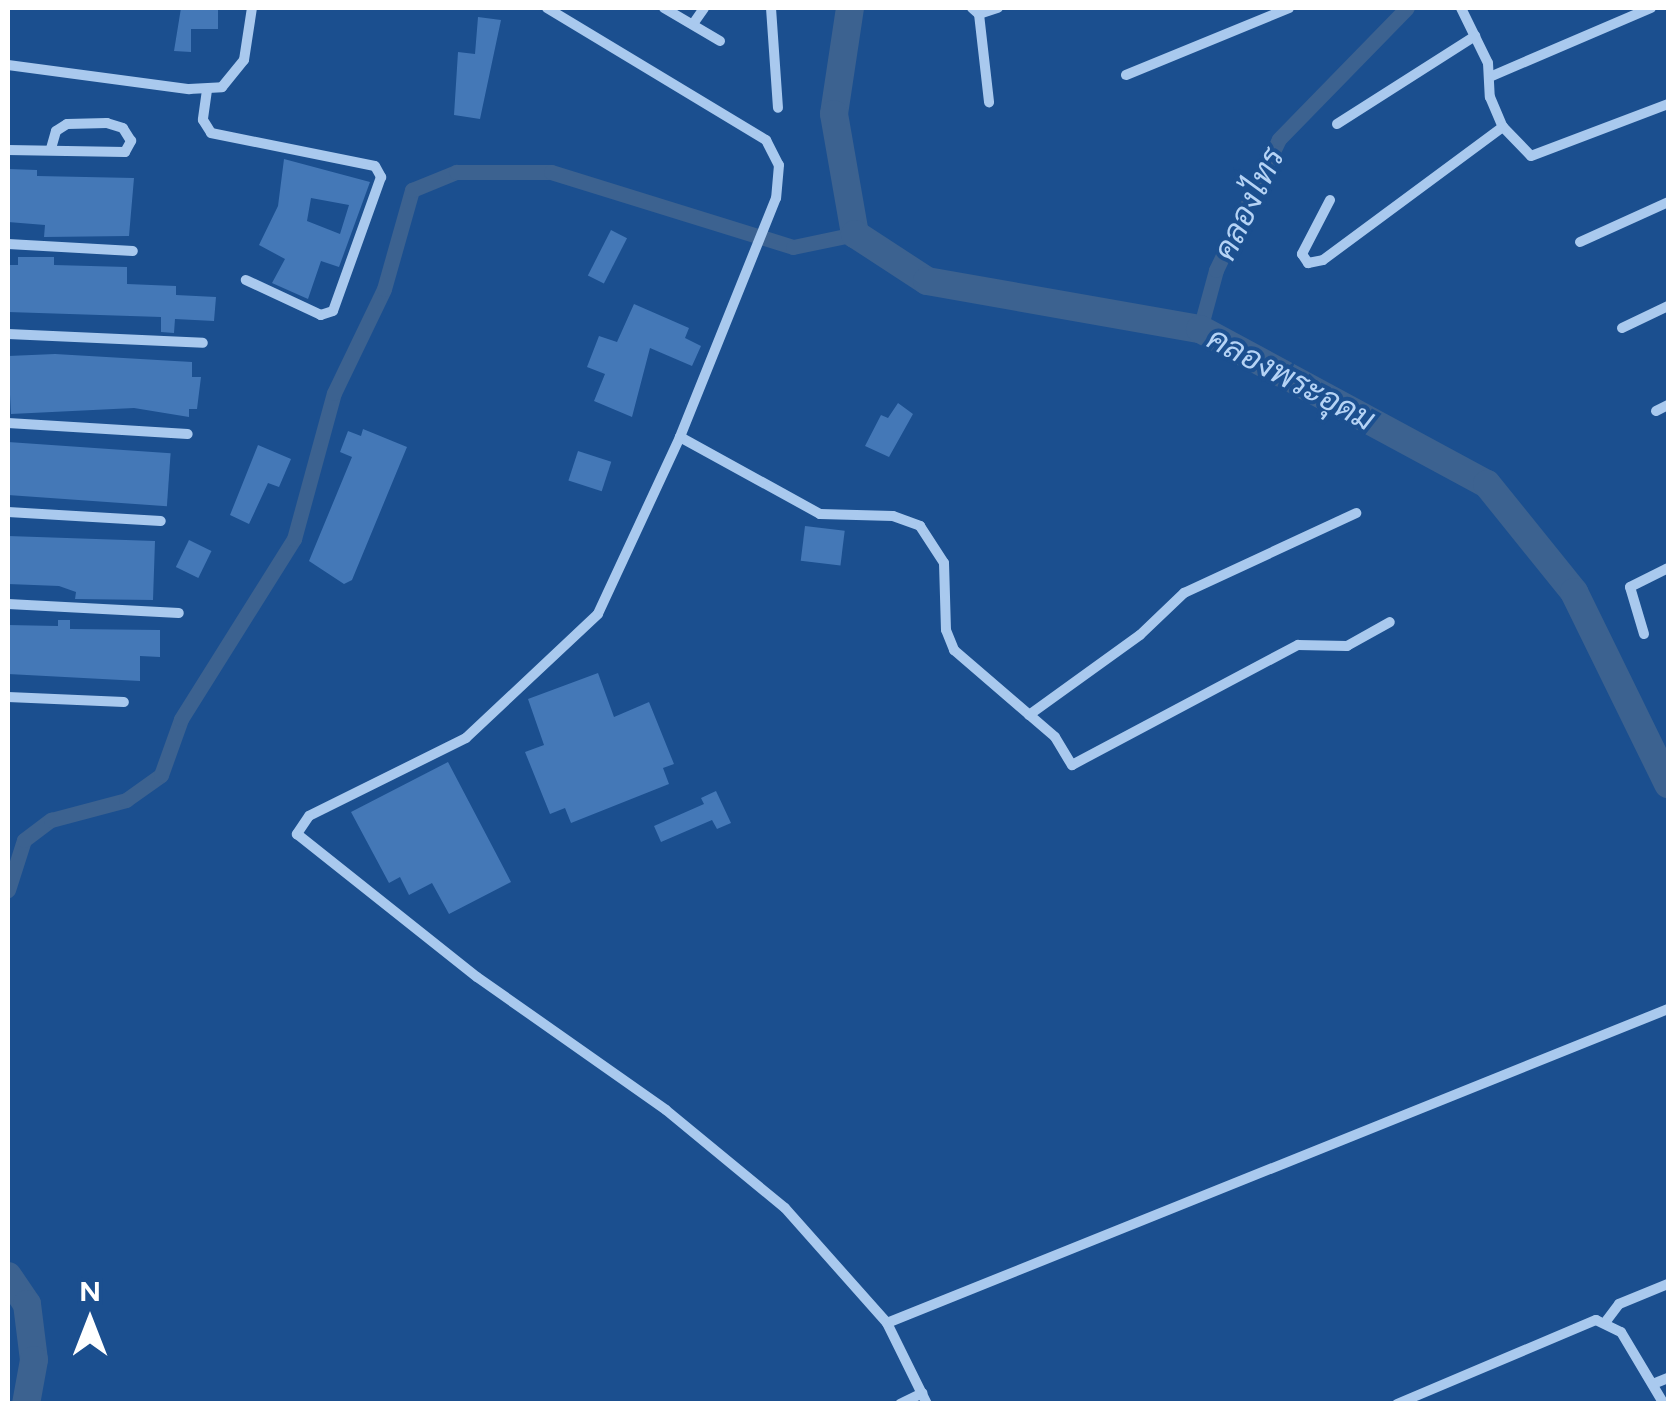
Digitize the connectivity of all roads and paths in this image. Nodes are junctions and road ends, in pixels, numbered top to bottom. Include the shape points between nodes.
1 (252, 8) edge
2 (548, 8) edge
3 (664, 8) edge
4 (704, 8) edge
5 (771, 8) edge
6 (998, 8) edge
7 (1289, 8) edge
8 (1461, 8) edge
9 (1652, 8) edge
10 (976, 11) edge
11 (694, 24) junction
12 (1475, 36) junction
13 (720, 41) dead end
14 (8, 65) edge
15 (1126, 74) dead end
16 (1492, 76) junction
17 (207, 90) junction
18 (989, 102) dead end
19 (1668, 104) edge
20 (778, 108) dead end
21 (1337, 124) dead end
22 (1503, 126) junction
23 (51, 149) junction
24 (8, 150) edge
25 (1330, 200) dead end
26 (1668, 202) edge
27 (1580, 242) dead end
28 (8, 244) edge
29 (133, 250) dead end
30 (246, 280) dead end
31 (1668, 306) edge
32 (1622, 328) dead end
33 (8, 334) edge
34 (203, 343) dead end
35 (1668, 406) edge
36 (1656, 412) dead end
37 (8, 423) edge
38 (188, 434) dead end
39 (680, 438) junction
40 (8, 512) edge
41 (1356, 513) dead end
42 (161, 520) dead end
43 (1668, 568) edge
44 (8, 604) edge
45 (179, 614) dead end
46 (1390, 622) dead end
47 (1644, 634) dead end
48 (8, 696) edge
49 (124, 702) dead end
50 (1029, 715) junction
51 (1668, 1009) edge
52 (1668, 1284) edge
53 (1607, 1320) junction
54 (887, 1323) junction
55 (1668, 1378) edge
56 (1653, 1384) junction
57 (925, 1398) edge
58 (900, 1404) edge
59 (1397, 1404) edge
60 (1664, 1404) edge

1 - 17 street via 244,60 222,87
2 - 39 street via 766,140 779,165 770,210
3 - 11 street
4 - 11 street
5 - 20 street
6 - 10 street
7 - 15 street
8 - 12 street
9 - 16 street
10 - 18 street
11 - 13 street
12 - 16 street
12 - 21 street
14 - 17 street
16 - 22 street via 1490,97
17 - 30 street via 203,120 211,133 375,166 381,176 333,311 321,315
19 - 22 street via 1543,156 1523,152
22 - 25 street via 1323,260 1308,263 1302,254
23 - 23 street via 125,152 131,141 123,128 107,123 66,124
23 - 24 street
26 - 27 street
28 - 29 street
31 - 32 street
33 - 34 street
35 - 36 street
37 - 38 street
39 - 50 street via 811,510 892,516 920,526 944,563 946,630 954,650
39 - 54 street via 613,589 574,642 466,738 309,816 298,834 477,977 713,1146 786,1208
40 - 42 street
41 - 50 street via 1184,593 1140,634
43 - 47 street via 1630,588
44 - 45 street
46 - 50 street via 1346,646 1298,645 1072,765 1055,737
48 - 49 street
51 - 54 street
52 - 53 street via 1619,1304
53 - 56 street
53 - 59 street
54 - 57 street
55 - 56 street
56 - 60 street
57 - 58 street

